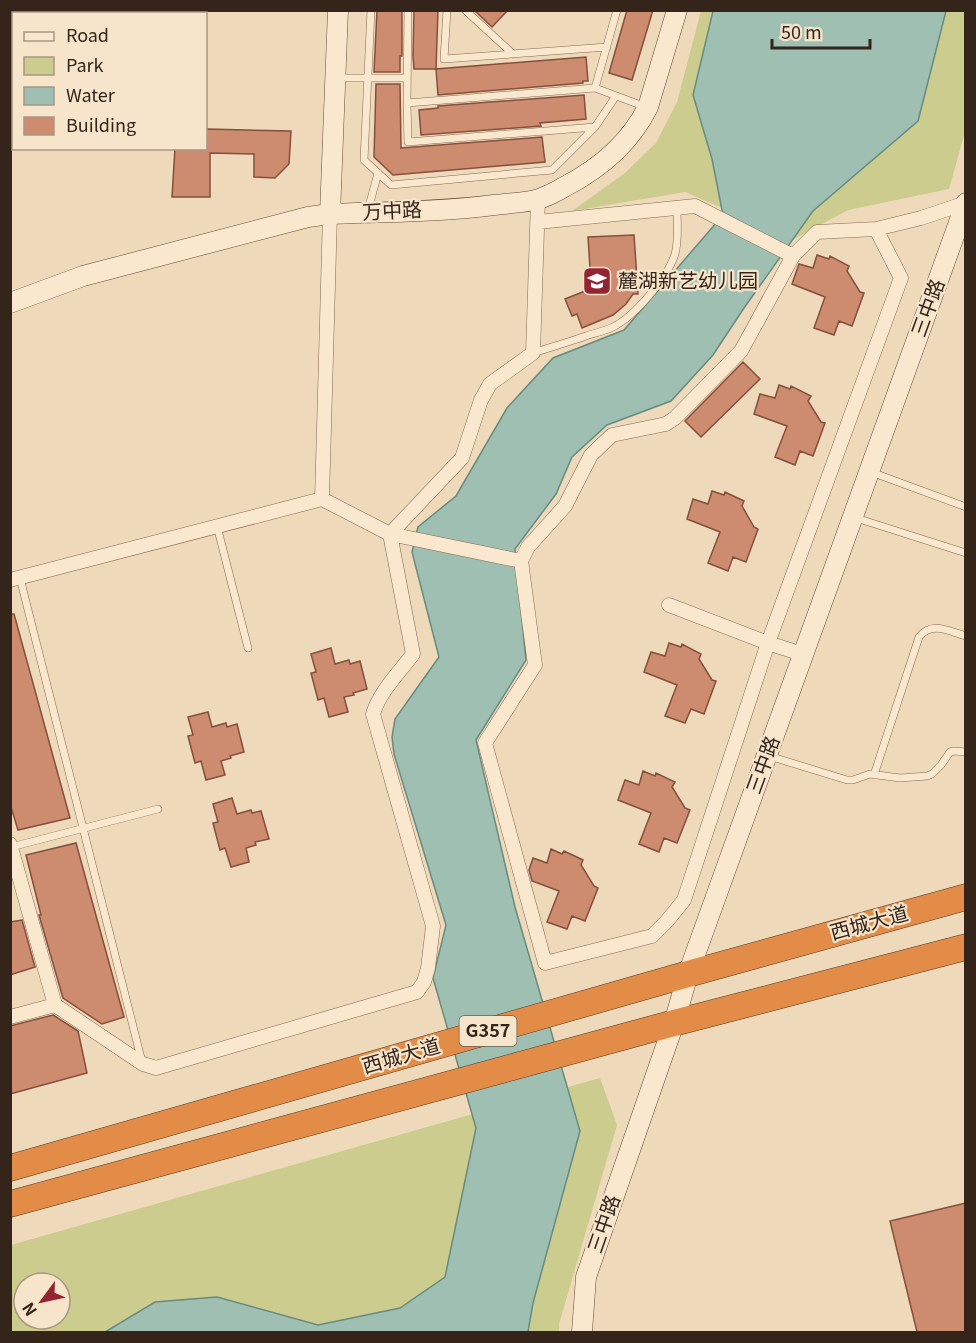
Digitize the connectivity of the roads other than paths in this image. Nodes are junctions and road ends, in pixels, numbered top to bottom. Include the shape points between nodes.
1 (338, 10) edge
2 (370, 10) edge
3 (408, 10) edge
4 (447, 10) edge
5 (465, 10) edge
6 (617, 10) edge
7 (677, 10) edge
8 (607, 47) junction
9 (513, 54) junction
10 (335, 78) junction
11 (368, 78) junction
12 (407, 78) junction
13 (595, 88) junction
14 (616, 96) junction
15 (407, 103) junction
16 (648, 107) junction
17 (595, 127) junction
18 (378, 172) junction
19 (538, 199) junction
20 (966, 203) edge
21 (676, 208) junction
22 (368, 212) junction
23 (330, 214) junction
24 (538, 222) junction
25 (876, 229) junction
26 (793, 256) junction
27 (10, 303) edge
28 (533, 353) junction
29 (869, 471) junction
30 (322, 499) junction
31 (966, 507) edge
32 (853, 518) junction
33 (217, 526) junction
34 (390, 534) junction
35 (966, 554) edge
36 (520, 561) junction
37 (15, 579) edge
38 (10, 594) edge
39 (669, 605) dead end
40 (966, 636) edge
41 (768, 643) junction
42 (248, 648) dead end
43 (802, 654) junction
44 (966, 752) edge
45 (766, 755) junction
46 (874, 775) junction
47 (158, 809) dead end
48 (83, 829) junction
49 (11, 845) edge
50 (966, 897) edge
51 (966, 946) edge
52 (688, 974) junction
53 (55, 1005) junction
54 (10, 1017) edge
55 (674, 1023) junction
56 (149, 1066) junction
57 (10, 1168) edge
58 (10, 1204) edge
59 (582, 1332) edge

1 - 10 main road
2 - 11 lane
3 - 12 lane
4 - 9 lane via 444,59
5 - 9 lane
6 - 8 lane
7 - 16 main road, 万中路
8 - 9 lane
8 - 13 lane
10 - 11 lane
10 - 23 main road
11 - 12 lane
11 - 18 lane via 364,160
12 - 15 lane
13 - 14 lane
13 - 15 lane
14 - 16 lane
14 - 17 lane
15 - 17 lane via 408,142
16 - 19 main road, 万中路 via 631,135 606,160 576,181
17 - 18 lane via 552,170 391,185
18 - 22 lane
19 - 22 main road, 万中路 via 475,207
19 - 24 street
20 - 25 street
20 - 29 main road, 三中路
21 - 24 street
21 - 26 street via 694,206
21 - 28 lane via 675,254 659,283 643,301 614,327
22 - 23 main road, 万中路
23 - 27 main road, 万中路 via 83,276
23 - 30 street
24 - 28 street
25 - 26 street via 817,232
25 - 41 street via 901,278
26 - 36 street via 741,351 666,424 612,435 591,455 565,506
28 - 34 street via 490,384 462,458
29 - 31 lane
29 - 32 main road, 三中路
30 - 33 street
30 - 34 street
32 - 35 lane
32 - 43 main road, 三中路
33 - 37 street
33 - 42 lane
34 - 36 street
34 - 56 street via 413,654 376,704 373,714 433,926 424,982 417,992
36 - 41 street via 535,665 485,743 545,963 652,936 684,900
37 - 38 street
37 - 48 lane
39 - 41 street
40 - 46 lane via 934,627 919,638
41 - 43 street
43 - 45 main road, 三中路
44 - 46 lane via 950,752 927,776
45 - 46 lane via 847,780
45 - 52 main road, 三中路
47 - 48 lane
48 - 49 lane
48 - 56 lane
49 - 53 street
50 - 52 highway, 西城大道 / G357
51 - 55 highway, 西城大道 / G357
52 - 55 main road, 三中路
52 - 57 highway, 西城大道 / G357
53 - 54 street
53 - 56 street
55 - 58 highway, 西城大道 / G357
55 - 59 main road, 三中路 via 586,1277

